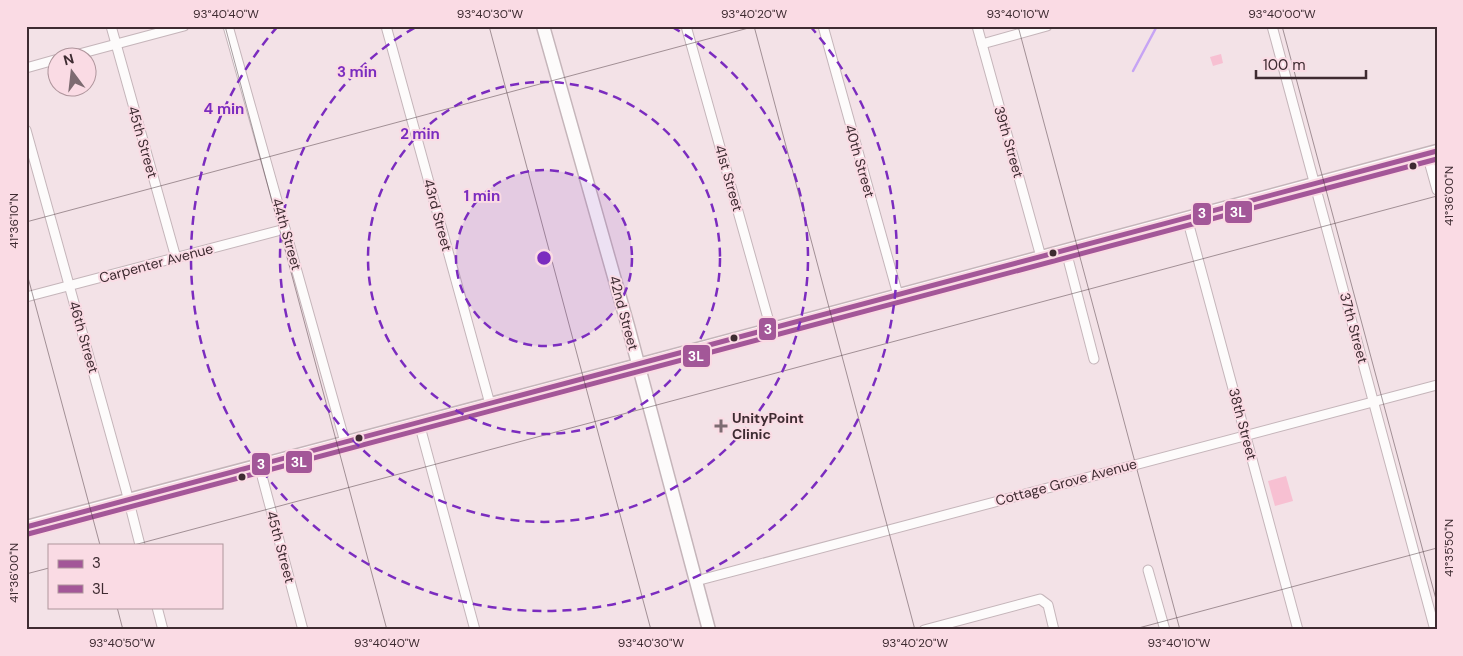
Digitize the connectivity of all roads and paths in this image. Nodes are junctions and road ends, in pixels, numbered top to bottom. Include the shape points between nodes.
1 (111, 26) edge
2 (184, 26) edge
3 (228, 26) edge
4 (386, 26) edge
5 (543, 26) edge
6 (686, 26) edge
7 (823, 26) edge
8 (977, 26) edge
9 (1047, 26) edge
10 (1272, 26) edge
11 (116, 44) junction
12 (982, 44) junction
13 (98, 49) edge
14 (48, 62) edge
15 (26, 68) edge
16 (26, 130) edge
17 (1432, 152) edge
18 (1314, 184) junction
19 (1437, 190) edge
20 (1187, 218) junction
21 (285, 229) junction
22 (1066, 250) junction
23 (1041, 257) junction
24 (176, 258) junction
25 (70, 286) junction
26 (898, 295) junction
27 (26, 297) edge
28 (771, 330) junction
29 (1094, 359) dead end
30 (638, 365) junction
31 (1437, 385) edge
32 (1373, 401) junction
33 (490, 404) junction
34 (419, 423) junction
35 (1246, 434) junction
36 (345, 442) junction
37 (259, 465) junction
38 (128, 500) junction
39 (26, 527) edge
40 (140, 544) edge
41 (1148, 570) dead end
42 (696, 581) junction
43 (157, 608) edge
44 (1435, 629) edge
45 (163, 630) edge
46 (303, 630) edge
47 (475, 630) edge
48 (708, 630) edge
49 (924, 630) edge
50 (1054, 630) edge
51 (1165, 630) edge
52 (1298, 630) edge

1 - 11 street, 45th Street
2 - 11 street
3 - 21 street, 44th Street
4 - 33 street, 43rd Street
5 - 30 main road, 42nd Street
6 - 28 street, 41st Street
7 - 26 street, 40th Street
8 - 12 street, 39th Street
9 - 12 street
10 - 18 street, 37th Street
11 - 13 street
11 - 24 street, 45th Street
12 - 23 street, 39th Street
14 - 15 street
16 - 25 street, 46th Street
17 - 18 main road
17 - 19 street
18 - 20 main road
18 - 32 street, 37th Street
20 - 22 main road
20 - 35 street, 38th Street
21 - 24 street, Carpenter Avenue
21 - 36 street, 44th Street
22 - 23 main road
22 - 29 street
23 - 26 main road
24 - 25 street, Carpenter Avenue
25 - 27 street, Carpenter Avenue
25 - 38 street, 46th Street
26 - 28 main road
28 - 30 main road
30 - 33 main road
30 - 42 main road, 42nd Street
31 - 32 street, Cottage Grove Avenue
32 - 35 street, Cottage Grove Avenue
32 - 44 street, 37th Street
33 - 34 main road
34 - 36 main road
34 - 47 street
35 - 42 street, Cottage Grove Avenue
35 - 52 street, 38th Street
36 - 37 main road
37 - 38 main road
37 - 46 street, 45th Street
38 - 39 main road
38 - 40 street, 46th Street
41 - 51 street
42 - 48 main road, 42nd Street
43 - 45 street
49 - 50 street via 1035,599 1044,601 1049,609

